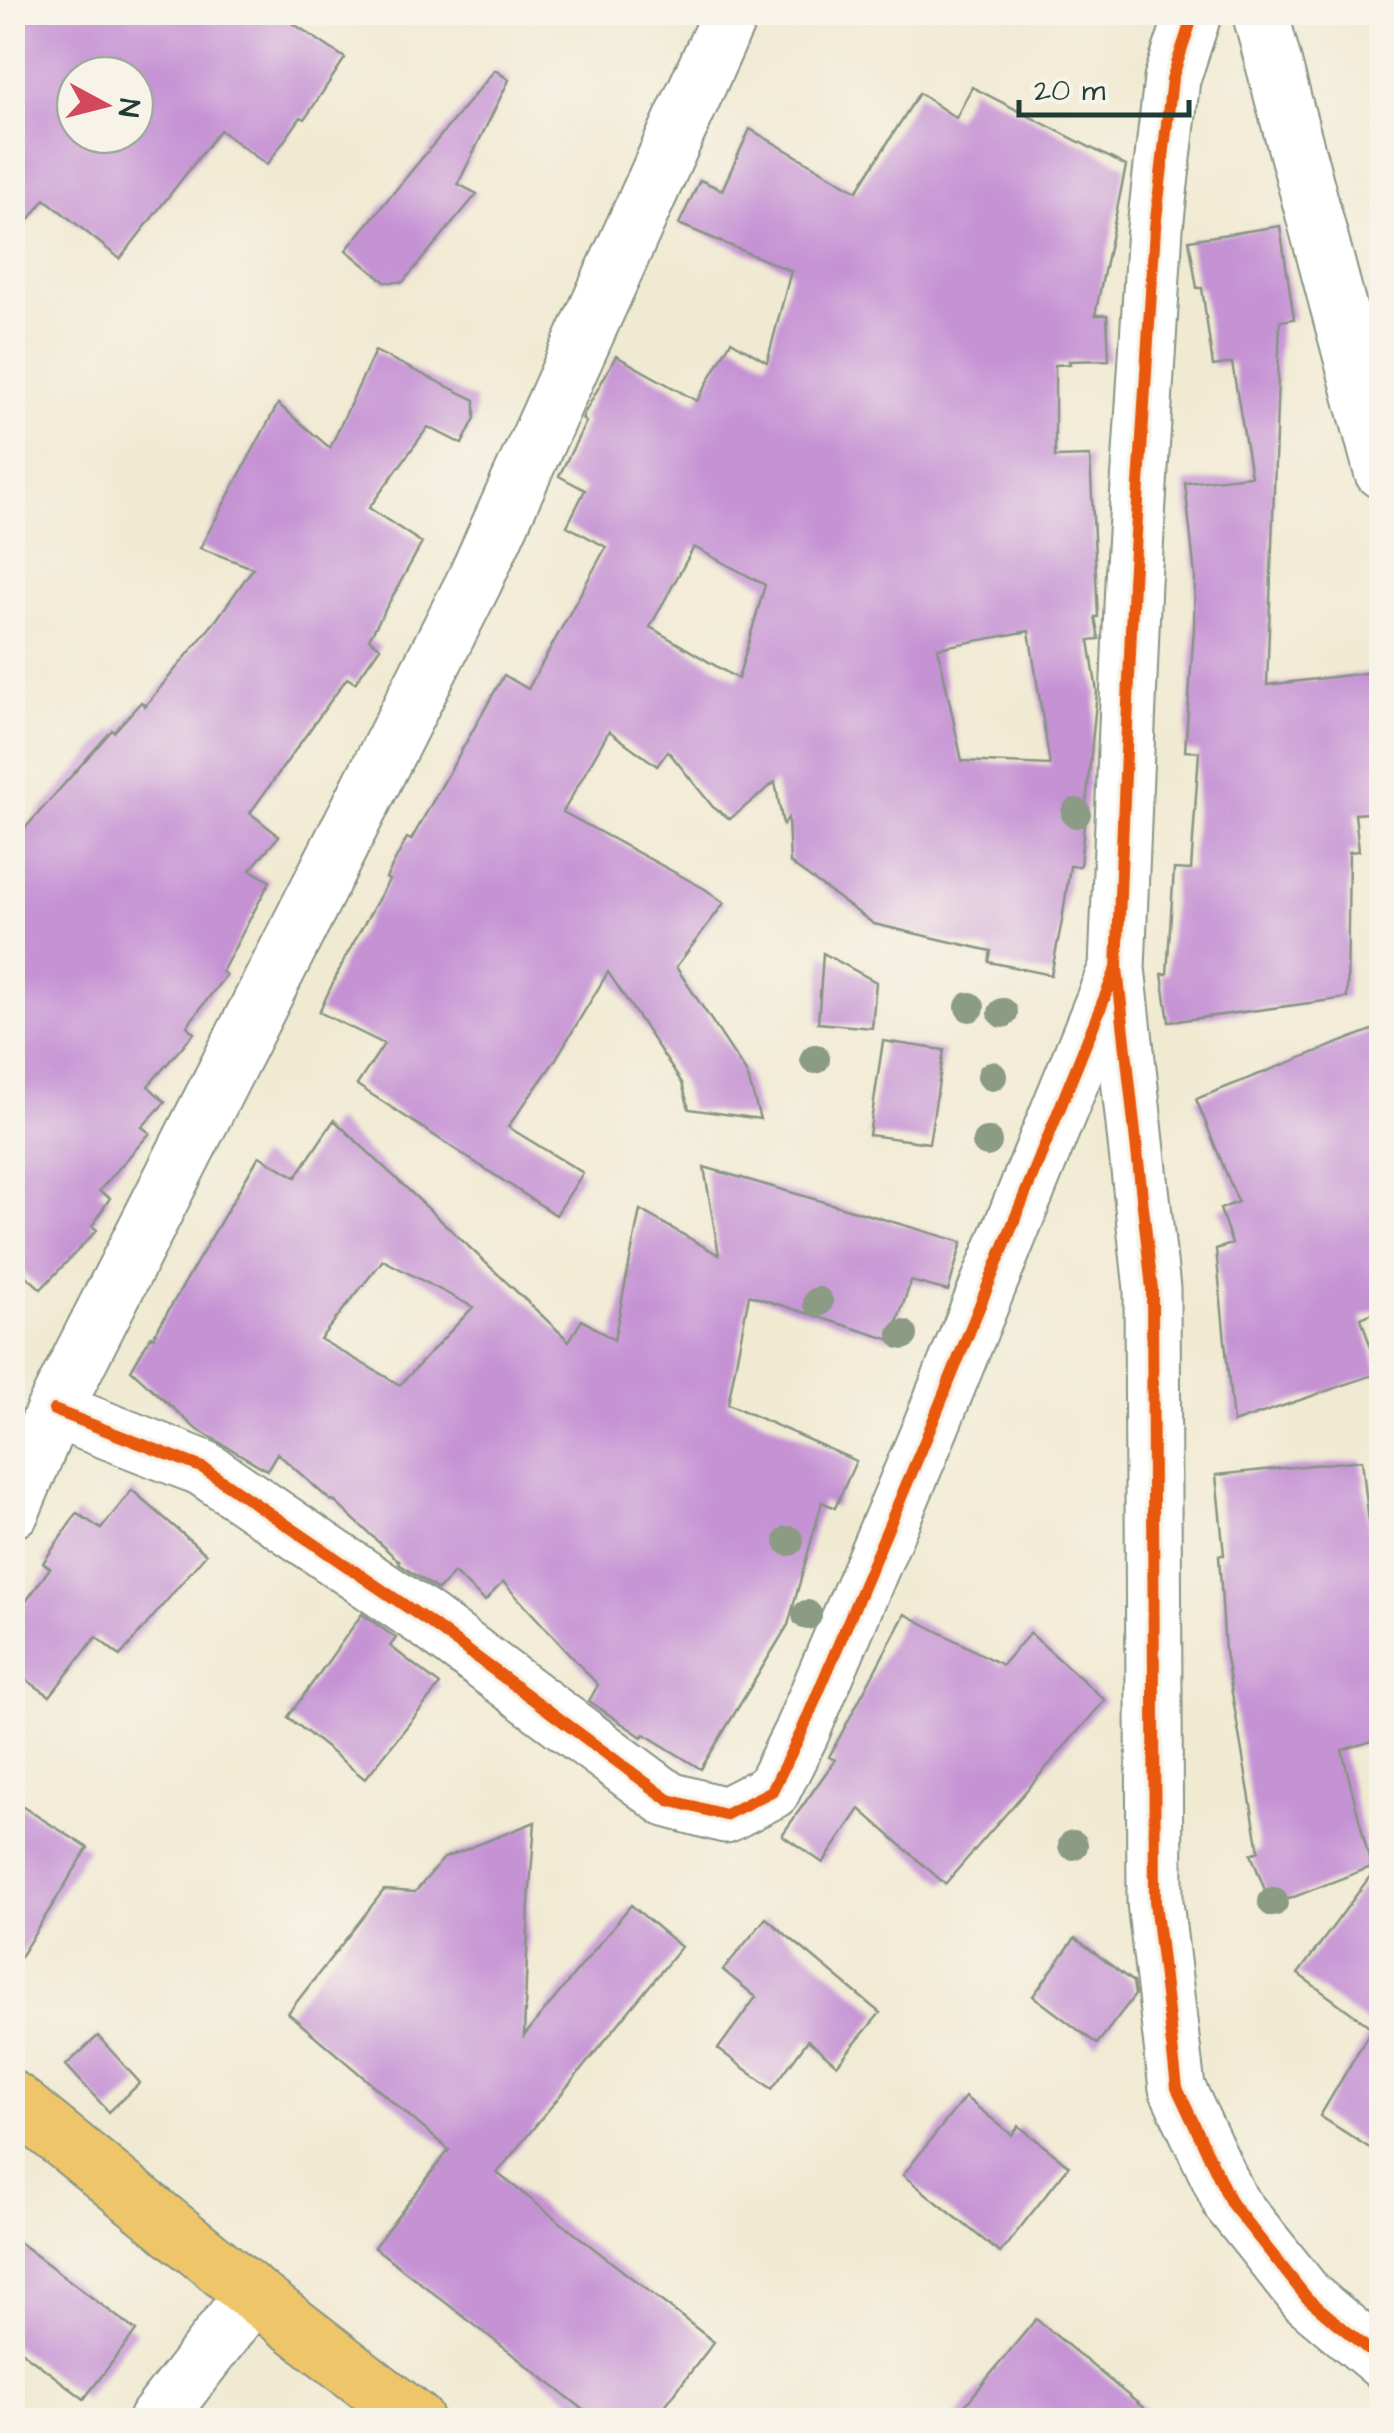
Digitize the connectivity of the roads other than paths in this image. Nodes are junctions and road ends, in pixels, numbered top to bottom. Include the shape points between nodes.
1 (731, 12) edge
2 (1194, 12) edge
3 (1260, 12) edge
4 (1373, 411) edge
5 (1382, 470) edge
6 (1117, 968) junction
7 (54, 1410) junction
8 (12, 1510) edge
9 (12, 2100) edge
10 (253, 2294) junction
11 (1382, 2362) edge
12 (156, 2420) edge
13 (416, 2420) edge

1 - 7 street via 474,582
2 - 6 street via 1172,79 1155,228
3 - 4 street
4 - 5 street
6 - 7 street via 801,1733 772,1792 725,1815 669,1800 429,1622 203,1468
6 - 11 street via 1152,1289 1155,1902 1176,2088 1231,2203 1307,2298
7 - 8 street
9 - 10 main road
10 - 12 street
10 - 13 main road

